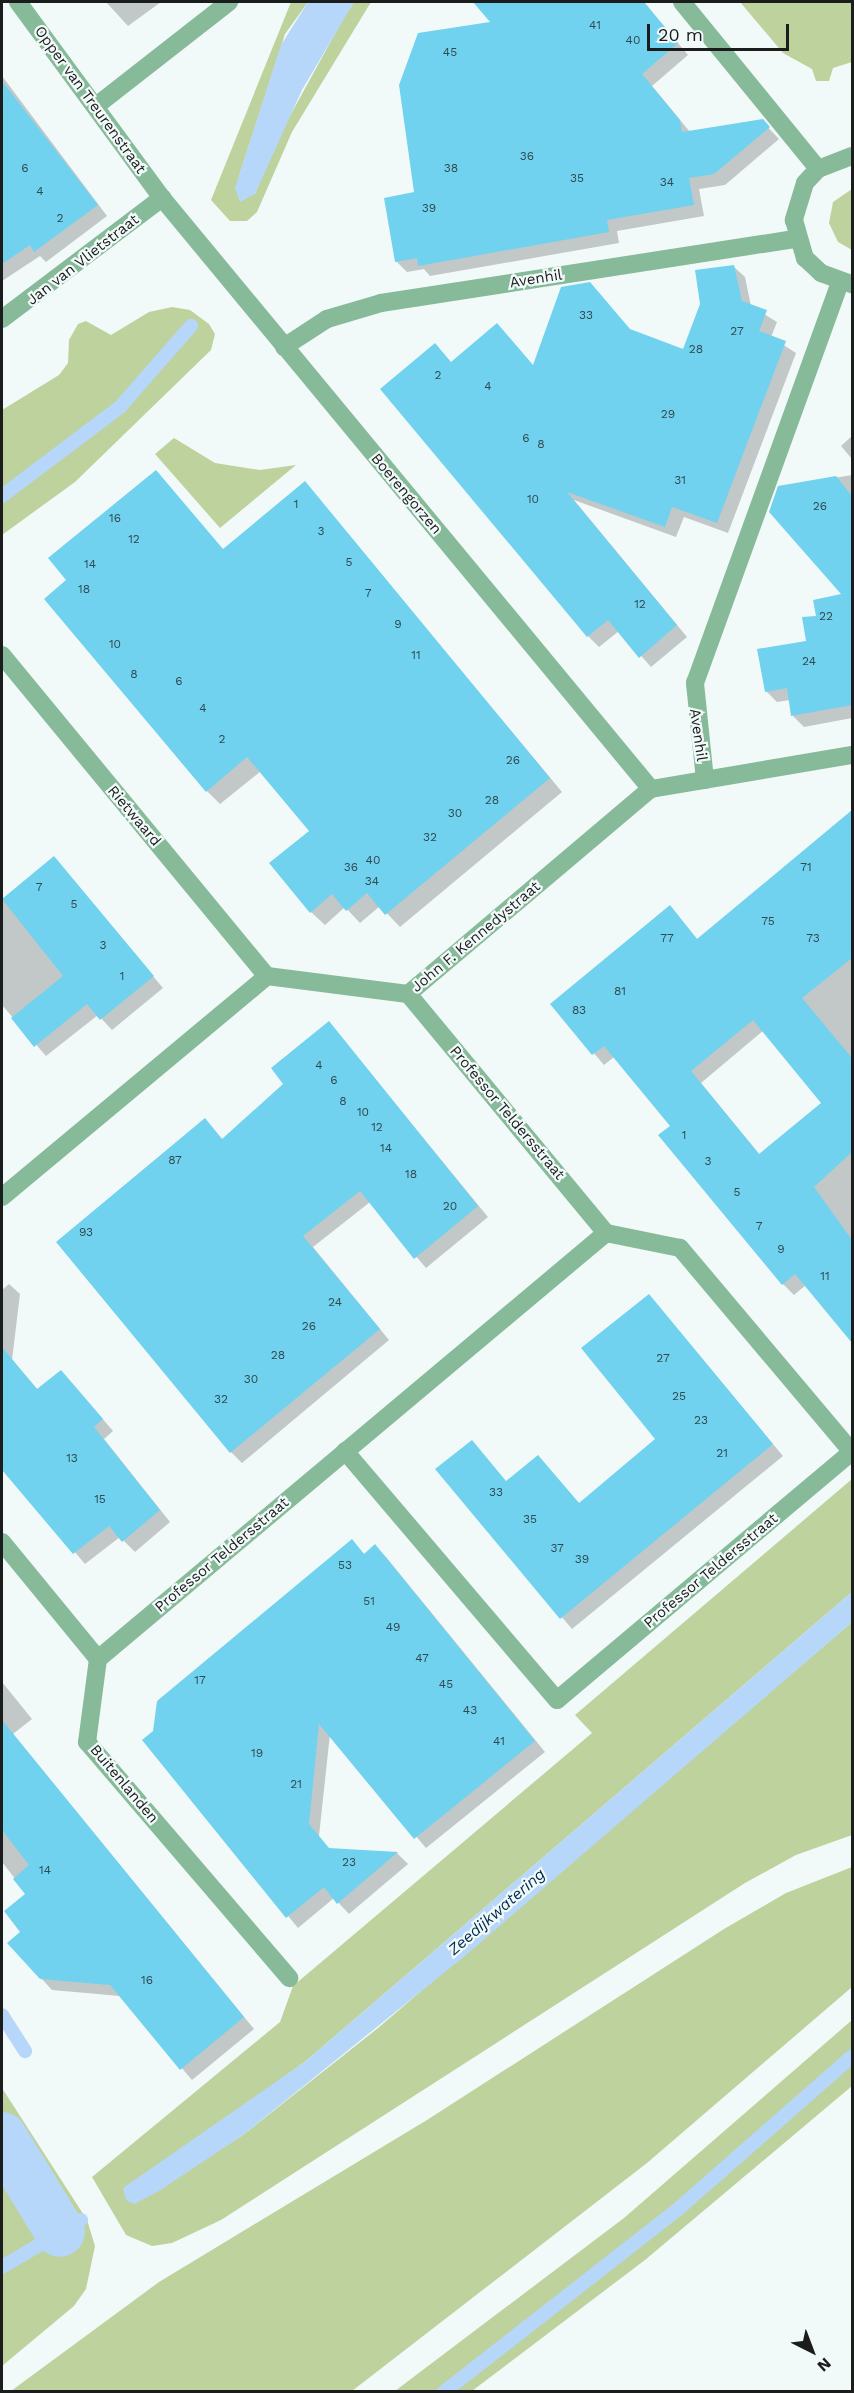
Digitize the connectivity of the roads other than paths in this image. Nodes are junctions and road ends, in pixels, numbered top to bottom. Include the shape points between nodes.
1 (18, 2) edge
2 (229, 2) edge
3 (682, 2) edge
4 (96, 106) junction
5 (852, 156) edge
6 (818, 169) junction
7 (162, 198) junction
8 (796, 239) junction
9 (846, 283) edge
10 (2, 319) edge
11 (284, 347) junction
12 (2, 656) edge
13 (852, 755) edge
14 (705, 780) junction
15 (651, 789) junction
16 (267, 975) junction
17 (408, 994) junction
18 (2, 1197) edge
19 (606, 1233) junction
20 (345, 1451) junction
21 (2, 1542) edge
22 (98, 1659) junction
23 (289, 1978) dead end

1 - 4 street, Opper van Treurenstraat
2 - 4 street
3 - 6 street
4 - 7 street, Opper van Treurenstraat
5 - 6 street
6 - 8 street via 796,200
7 - 10 street, Jan van Vlietstraat
7 - 11 street, Boerengorzen
8 - 9 street, Avenhil via 805,258
8 - 11 street, Avenhil via 381,303 327,319
9 - 14 street, Avenhil via 695,683
11 - 15 street, Boerengorzen
12 - 16 street, Rietwaard
13 - 14 street
14 - 15 street
15 - 17 street, John F. Kennedystraat
16 - 17 street, John F. Kennedystraat
16 - 18 street
17 - 19 street, Professor Teldersstraat
19 - 20 street, Professor Teldersstraat
19 - 20 street, Professor Teldersstraat via 680,1248 852,1452 557,1700
20 - 22 street, Professor Teldersstraat
21 - 22 street
22 - 23 street, Buitenlanden via 87,1742

